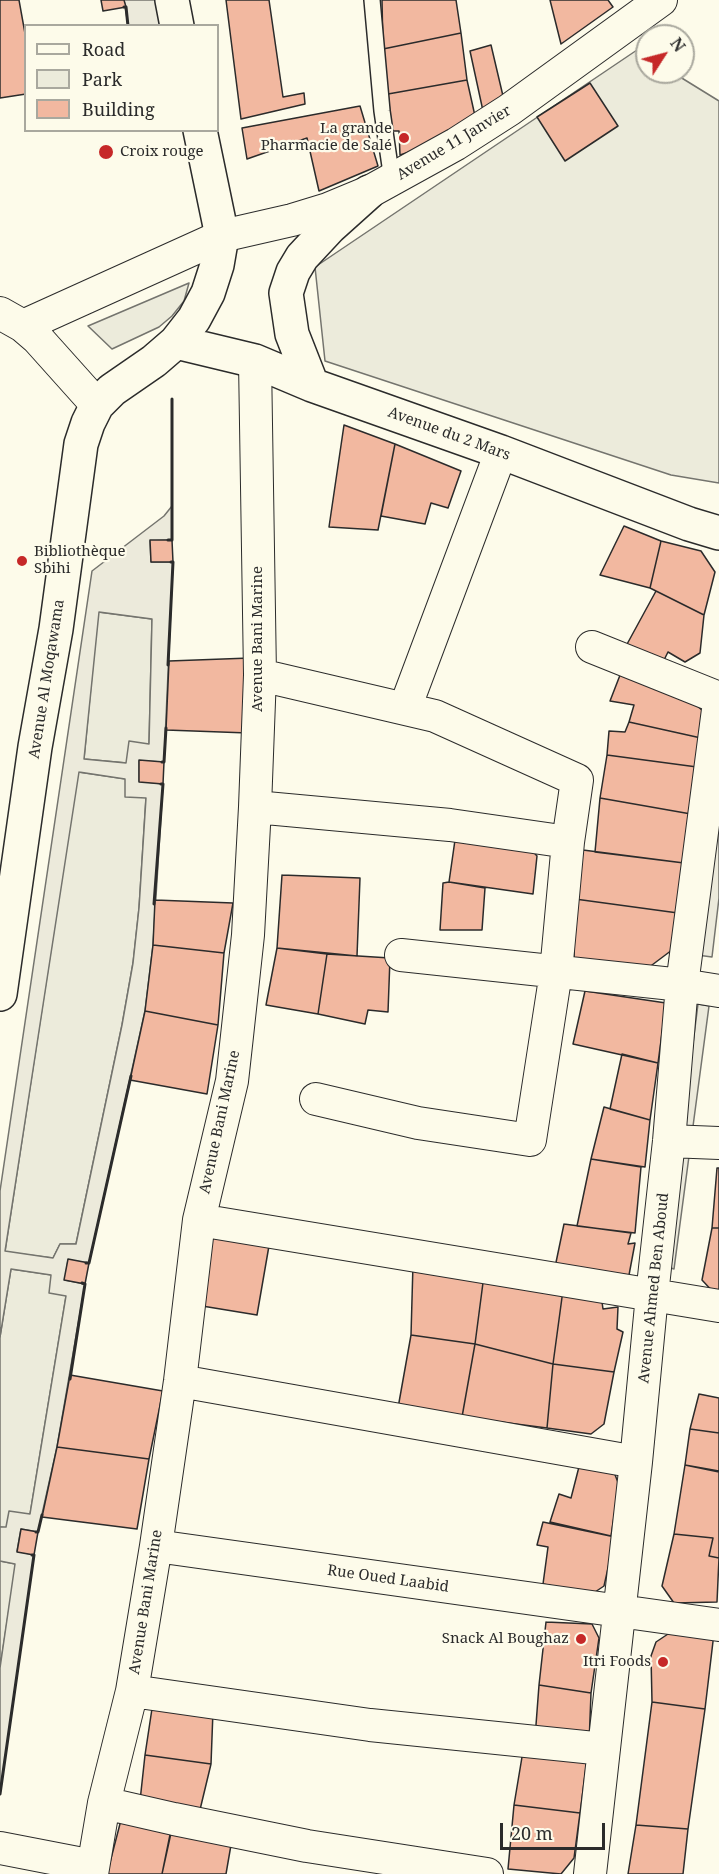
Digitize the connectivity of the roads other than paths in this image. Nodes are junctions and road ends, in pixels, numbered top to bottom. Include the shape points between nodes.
1 (172, 0) edge
2 (372, 0) edge
3 (645, 5) edge
4 (177, 24) edge
5 (200, 132) edge
6 (380, 186) junction
7 (222, 236) junction
8 (11, 319) edge
9 (176, 342) junction
10 (255, 361) junction
11 (312, 385) junction
12 (97, 405) junction
13 (501, 452) junction
14 (719, 533) edge
15 (592, 647) dead end
16 (260, 675) junction
17 (719, 700) edge
18 (405, 708) junction
19 (255, 807) junction
20 (568, 842) junction
21 (401, 955) dead end
22 (556, 972) junction
23 (682, 985) junction
24 (719, 991) edge
25 (0, 994) edge
26 (316, 1099) dead end
27 (669, 1141) junction
28 (719, 1143) edge
29 (199, 1220) junction
30 (652, 1295) junction
31 (719, 1306) edge
32 (180, 1381) junction
33 (636, 1462) junction
34 (156, 1546) junction
35 (621, 1611) junction
36 (719, 1624) edge
37 (132, 1692) junction
38 (604, 1749) junction
39 (104, 1803) junction
40 (0, 1848) edge
41 (92, 1870) edge
42 (439, 1870) edge
43 (487, 1874) edge
44 (590, 1874) edge

1 - 4 street
2 - 6 lane via 382,111
3 - 6 street, Avenue 11 Janvier via 509,110
5 - 7 street, Avenue Al Moqawama
6 - 7 street, Avenue 11 Janvier via 328,210
6 - 11 street via 330,227 302,256 293,272 286,293 292,334
7 - 8 street, Avenue 11 Janvier
7 - 9 street, Avenue Al Moqawama via 218,266 208,293
8 - 12 street
9 - 10 street, Avenue du 2 Mars
9 - 12 street, Avenue Al Moqawama
10 - 11 street, Avenue du 2 Mars
10 - 16 street, Avenue Bani Marine
11 - 13 street, Avenue du 2 Mars
12 - 25 street, Avenue Al Moqawama via 81,444
13 - 14 street, Avenue du 2 Mars
13 - 18 street
15 - 17 street
16 - 18 street
16 - 19 street, Avenue Bani Marine
17 - 23 street, Avenue Ahmed Ben Aboud
18 - 20 street via 435,716 577,780
19 - 20 street via 450,825
19 - 29 street, Avenue Bani Marine via 248,935 232,1081
20 - 22 street
21 - 22 street
22 - 23 street
22 - 26 street via 530,1140 418,1123
23 - 24 street
23 - 27 street, Avenue Ahmed Ben Aboud
27 - 28 street
27 - 30 street, Avenue Ahmed Ben Aboud
29 - 30 street
29 - 32 street, Avenue Bani Marine
30 - 31 street
30 - 33 street, Avenue Ahmed Ben Aboud
32 - 33 street
32 - 34 street, Avenue Bani Marine
33 - 35 street, Avenue Ahmed Ben Aboud
34 - 35 street, Rue Oued Laabid
34 - 37 street, Avenue Bani Marine
35 - 36 street, Rue Oued Laabid
35 - 38 street, Avenue Ahmed Ben Aboud
37 - 38 street via 370,1725
37 - 39 street, Avenue Bani Marine
38 - 44 street, Avenue Ahmed Ben Aboud
39 - 41 street, Avenue Bani Marine
39 - 42 street
40 - 41 street
42 - 43 street

